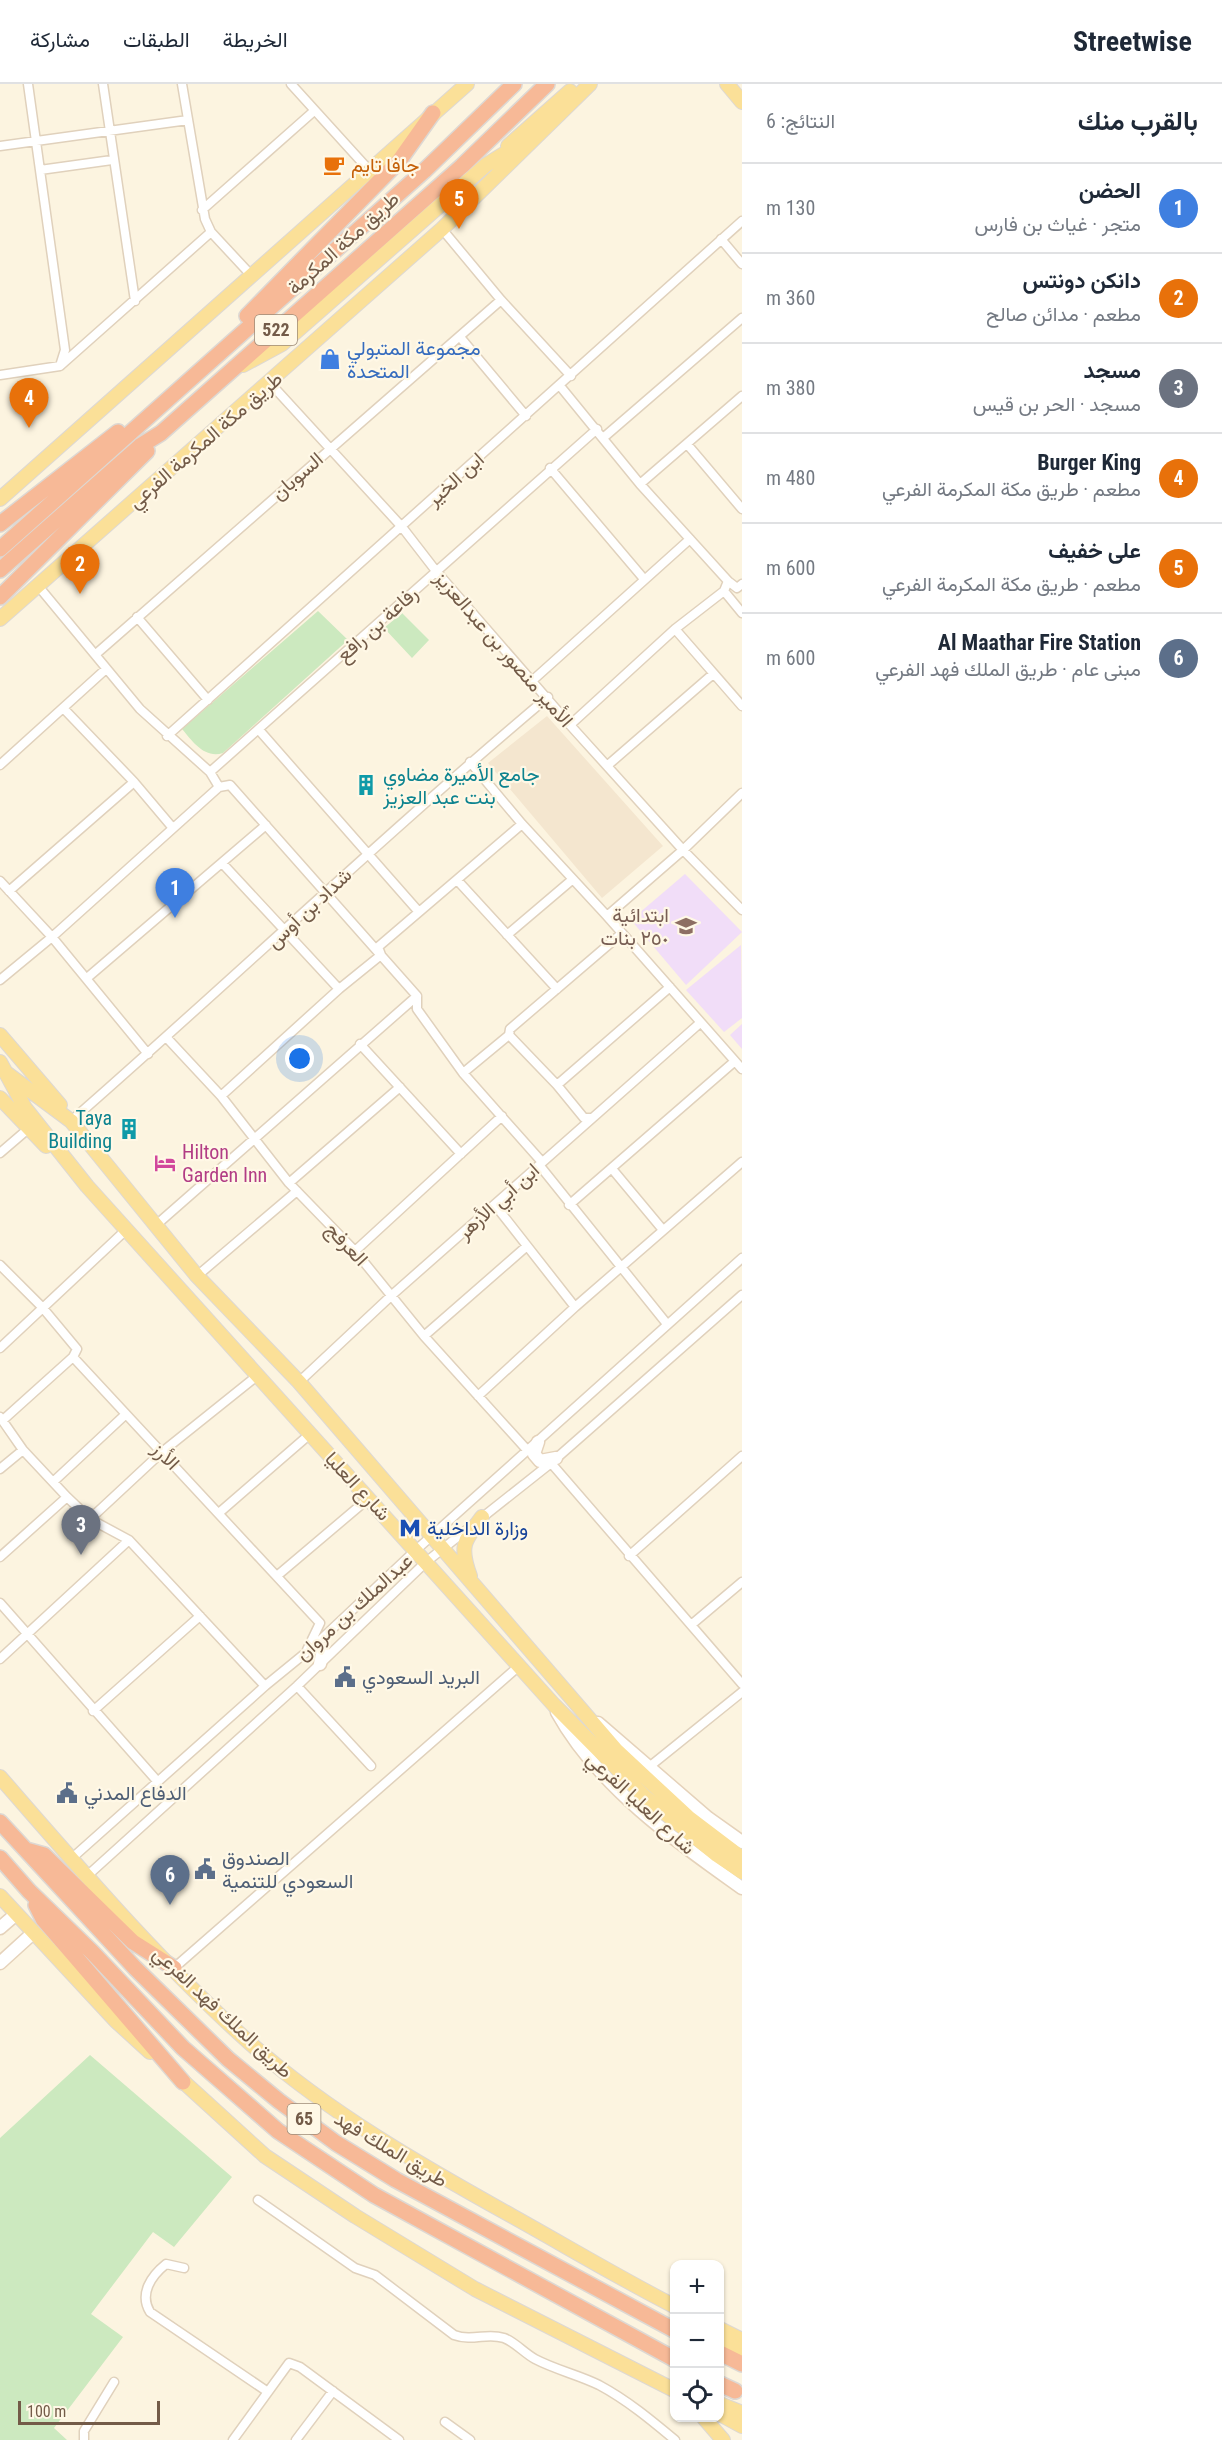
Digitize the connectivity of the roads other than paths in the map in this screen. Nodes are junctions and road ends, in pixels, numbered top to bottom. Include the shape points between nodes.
1 (28, 84) edge
2 (103, 84) edge
3 (182, 84) edge
4 (291, 84) edge
5 (466, 84) edge
6 (514, 84) edge
7 (547, 84) edge
8 (578, 84) edge
9 (590, 84) edge
10 (599, 84) edge
11 (727, 84) edge
12 (742, 102) edge
13 (566, 107) junction
14 (314, 111) junction
15 (433, 113) junction
16 (188, 120) junction
17 (544, 128) junction
18 (109, 130) junction
19 (36, 140) junction
20 (0, 146) edge
21 (112, 160) junction
22 (486, 165) junction
23 (40, 170) junction
24 (369, 170) junction
25 (202, 210) junction
26 (742, 221) edge
27 (442, 229) junction
28 (211, 232) junction
29 (721, 239) junction
30 (742, 264) edge
31 (251, 275) junction
32 (501, 300) junction
33 (135, 301) junction
34 (742, 318) edge
35 (460, 337) junction
36 (60, 366) junction
37 (0, 375) edge
38 (226, 375) junction
39 (571, 376) junction
40 (270, 383) junction
41 (182, 385) junction
42 (560, 386) junction
43 (742, 396) edge
44 (526, 416) junction
45 (597, 429) junction
46 (161, 433) junction
47 (603, 438) junction
48 (687, 444) junction
49 (328, 449) junction
50 (550, 468) junction
51 (640, 484) junction
52 (0, 499) edge
53 (742, 508) edge
54 (0, 524) edge
55 (402, 527) junction
56 (690, 539) junction
57 (0, 549) edge
58 (0, 570) edge
59 (436, 572) junction
60 (644, 579) junction
61 (728, 581) junction
62 (740, 586) edge
63 (39, 587) junction
64 (724, 591) junction
65 (0, 597) edge
66 (742, 613) edge
67 (137, 617) junction
68 (0, 620) edge
69 (675, 629) junction
70 (96, 654) junction
71 (106, 669) junction
72 (713, 674) junction
73 (533, 680) junction
74 (548, 697) junction
75 (208, 700) junction
76 (742, 706) edge
77 (65, 710) junction
78 (570, 725) junction
79 (259, 730) junction
80 (167, 736) junction
81 (470, 762) junction
82 (0, 765) edge
83 (608, 765) junction
84 (210, 772) junction
85 (134, 782) junction
86 (219, 787) junction
87 (742, 793) edge
88 (522, 824) junction
89 (267, 825) junction
90 (172, 827) junction
91 (683, 850) junction
92 (370, 853) junction
93 (222, 863) junction
94 (573, 879) junction
95 (458, 880) junction
96 (0, 881) edge
97 (9, 891) junction
98 (324, 892) junction
99 (742, 910) edge
100 (419, 912) junction
101 (607, 916) junction
102 (286, 930) junction
103 (621, 934) junction
104 (507, 935) junction
105 (52, 937) junction
106 (381, 955) junction
107 (87, 978) junction
108 (0, 980) edge
109 (670, 987) junction
110 (339, 989) junction
111 (557, 989) junction
112 (417, 996) junction
113 (700, 1023) junction
114 (0, 1035) edge
115 (509, 1035) junction
116 (166, 1036) junction
117 (360, 1044) junction
118 (148, 1054) junction
119 (735, 1061) junction
120 (1, 1067) edge
121 (742, 1069) edge
122 (463, 1073) junction
123 (557, 1085) junction
124 (400, 1087) junction
125 (221, 1096) junction
126 (0, 1098) edge
127 (502, 1116) junction
128 (593, 1118) junction
129 (71, 1121) junction
130 (28, 1129) junction
131 (254, 1140) junction
132 (0, 1153) edge
133 (461, 1154) junction
134 (742, 1162) edge
135 (541, 1164) junction
136 (613, 1170) junction
137 (289, 1183) junction
138 (87, 1186) junction
139 (297, 1191) junction
140 (495, 1205) junction
141 (569, 1205) junction
142 (155, 1226) junction
143 (127, 1229) junction
144 (663, 1230) junction
145 (527, 1246) junction
146 (355, 1251) junction
147 (742, 1258) edge
148 (0, 1267) edge
149 (621, 1268) junction
150 (197, 1276) junction
151 (392, 1295) junction
152 (742, 1295) edge
153 (42, 1307) junction
154 (575, 1307) junction
155 (667, 1324) junction
156 (424, 1336) junction
157 (0, 1348) edge
158 (73, 1357) junction
159 (258, 1375) junction
160 (299, 1382) junction
161 (478, 1396) junction
162 (126, 1414) junction
163 (1, 1419) edge
164 (310, 1434) junction
165 (538, 1442) junction
166 (22, 1449) junction
167 (528, 1451) junction
168 (162, 1452) junction
169 (742, 1456) edge
170 (553, 1460) junction
171 (0, 1469) edge
172 (53, 1482) junction
173 (67, 1497) junction
174 (369, 1498) junction
175 (220, 1512) junction
176 (482, 1517) junction
177 (90, 1520) junction
178 (433, 1536) junction
179 (129, 1540) junction
180 (443, 1548) junction
181 (417, 1550) junction
182 (629, 1556) junction
183 (0, 1557) edge
184 (426, 1562) junction
185 (279, 1575) junction
186 (742, 1582) edge
187 (473, 1584) junction
188 (0, 1603) edge
189 (200, 1616) junction
190 (691, 1625) junction
191 (26, 1635) junction
192 (310, 1648) junction
193 (0, 1659) edge
194 (320, 1664) junction
195 (519, 1666) junction
196 (742, 1684) edge
197 (264, 1686) junction
198 (297, 1686) junction
199 (742, 1692) edge
200 (554, 1705) junction
201 (93, 1711) junction
202 (587, 1715) junction
203 (371, 1766) dead end
204 (649, 1767) junction
205 (0, 1777) edge
206 (158, 1782) junction
207 (0, 1822) edge
208 (742, 1842) edge
209 (23, 1849) junction
210 (0, 1858) edge
211 (71, 1858) junction
212 (742, 1858) edge
213 (742, 1872) edge
214 (87, 1876) junction
215 (742, 1888) edge
216 (29, 1891) junction
217 (0, 1896) edge
218 (15, 1915) junction
219 (0, 1928) edge
220 (33, 1934) junction
221 (0, 1963) edge
222 (174, 1968) junction
223 (183, 2082) junction
224 (258, 2200) dead end
225 (184, 2268) dead end
226 (670, 2305) edge
227 (670, 2327) edge
228 (724, 2331) edge
229 (742, 2340) edge
230 (724, 2342) edge
231 (742, 2353) edge
232 (724, 2355) edge
233 (670, 2356) edge
234 (742, 2364) edge
235 (644, 2373) junction
236 (114, 2382) dead end
237 (670, 2386) edge
238 (724, 2386) edge
239 (333, 2391) junction
240 (670, 2391) edge
241 (735, 2391) dead end
242 (268, 2392) junction
243 (724, 2406) edge
244 (742, 2413) edge
245 (724, 2416) edge
246 (445, 2422) dead end
247 (707, 2422) edge
248 (742, 2426) edge
249 (466, 2439) edge
250 (84, 2440) edge
251 (233, 2440) edge
252 (296, 2440) edge
253 (399, 2440) edge
254 (675, 2440) edge
255 (723, 2440) edge

1 - 19 street
2 - 18 street
3 - 16 street
4 - 14 street
5 - 15 main road
6 - 41 highway, طريق مكة المكرمة / 522 via 424,171
7 - 38 highway, طريق مكة المكرمة / 522 via 462,166
8 - 22 main road
9 - 13 main road, طريق مكة المكرمة الفرعي
10 - 13 main road
11 - 12 main road
13 - 17 main road, طريق مكة المكرمة الفرعي
14 - 24 street
14 - 25 street
15 - 24 main road
15 - 41 highway via 399,160
16 - 18 street
16 - 25 street
17 - 22 main road
17 - 27 main road, طريق مكة المكرمة الفرعي
18 - 19 street
18 - 21 street
19 - 20 street
19 - 23 street
21 - 23 street
21 - 33 street
22 - 38 main road via 282,344
23 - 36 street via 65,350
24 - 31 main road
25 - 28 street
26 - 29 street, ابن الخير
27 - 32 street
27 - 40 main road, طريق مكة المكرمة الفرعي
28 - 31 street
28 - 33 street
29 - 30 street
29 - 39 street, ابن الخير
31 - 52 main road
32 - 35 street, السوبان
32 - 39 street
33 - 36 street
34 - 47 street
35 - 44 street
35 - 49 street, السوبان
36 - 37 street
38 - 46 highway, طريق مكة المكرمة / 522
39 - 42 street, ابن الخير
40 - 49 street, الأمير منصور بن عبدالعزيز
40 - 63 main road, طريق مكة المكرمة الفرعي
41 - 54 highway
41 - 57 highway, طريق مكة المكرمة / 522
42 - 44 street, ابن الخير
42 - 45 street
43 - 48 street
44 - 55 street, ابن الخير
45 - 47 street
45 - 50 street, رفاعة بن رافع
46 - 58 highway, طريق مكة المكرمة / 522 via 140,446
46 - 65 highway via 112,488
47 - 51 street
48 - 51 street
48 - 53 street
49 - 55 street, الأمير منصور بن عبدالعزيز
49 - 67 street, السوبان
50 - 59 street, رفاعة بن رافع
50 - 60 street
51 - 56 street
55 - 59 street, الأمير منصور بن عبدالعزيز
55 - 75 street, ابن الخير
56 - 60 street
56 - 61 street
59 - 73 street, الأمير منصور بن عبدالعزيز
59 - 79 street, رفاعة بن رافع
60 - 73 street
61 - 62 street
61 - 64 street
63 - 68 main road, طريق مكة المكرمة الفرعي
63 - 70 street
64 - 66 street
64 - 69 street
67 - 70 street, السوبان
67 - 75 street
69 - 72 street
69 - 78 street
70 - 71 street
71 - 77 street
71 - 80 street
72 - 76 street
72 - 83 street
73 - 74 street, الأمير منصور بن عبدالعزيز
74 - 78 street, الأمير منصور بن عبدالعزيز
74 - 81 street, شداد بن أوس
75 - 80 street, ابن الخير
77 - 82 street
77 - 85 street
78 - 83 street, الأمير منصور بن عبدالعزيز
79 - 84 street, رفاعة بن رافع
79 - 92 street
80 - 84 street
81 - 88 street
81 - 92 street, شداد بن أوس
83 - 91 street, الأمير منصور بن عبدالعزيز
84 - 86 street
85 - 90 street
85 - 97 street
86 - 89 street via 230,785
86 - 90 street
87 - 91 street
88 - 94 street
88 - 95 street
89 - 93 street
89 - 98 street
90 - 105 street
91 - 99 street, الأمير منصور بن عبدالعزيز
91 - 101 street
92 - 98 street, شداد بن أوس
92 - 100 street
93 - 102 street
93 - 107 street
94 - 101 street
94 - 104 street
95 - 100 street
95 - 104 street
96 - 97 street
97 - 105 street
98 - 102 street, شداد بن أوس
98 - 106 street
100 - 106 street via 378,946
101 - 103 street
102 - 110 street
102 - 116 street, شداد بن أوس
103 - 109 street
103 - 111 street
104 - 111 street
105 - 107 street
105 - 108 street
106 - 110 street
106 - 112 street
107 - 118 street
109 - 113 street
109 - 123 street
110 - 125 street
111 - 115 street via 510,1029
112 - 117 street
112 - 122 street via 417,1009
113 - 119 street
113 - 128 street, ابن أبي الأزهر
114 - 129 main road via 42,1081
115 - 122 street
115 - 123 street
116 - 118 street, شداد بن أوس
116 - 125 street, العرفج
117 - 124 street
117 - 131 street
118 - 129 street, شداد بن أوس
119 - 121 street
119 - 136 street
120 - 129 main road, شارع العليا
120 - 138 main road, شارع العليا via 25,1108
122 - 127 street
123 - 128 street via 584,1118
124 - 133 street
124 - 137 street
125 - 131 street, العرفج
126 - 130 main road
127 - 133 street
127 - 135 street
128 - 135 street, ابن أبي الأزهر
129 - 142 main road, شارع العليا
130 - 132 street
130 - 138 main road
131 - 137 street, العرفج
131 - 142 street
133 - 146 street
134 - 144 street
135 - 140 street, ابن أبي الأزهر
135 - 141 street
136 - 141 street
136 - 144 street
137 - 139 street, العرفج
138 - 143 main road, شارع العليا
139 - 146 street, العرفج
139 - 150 street
140 - 145 street
140 - 151 street, ابن أبي الأزهر
141 - 149 street
142 - 150 main road, شارع العليا
143 - 153 street
143 - 159 main road, شارع العليا
144 - 149 street
145 - 154 street
145 - 156 street
146 - 151 street, العرفج
147 - 155 street, عبدالملك بن مروان
148 - 153 street, الأرز
149 - 154 street
149 - 155 street
150 - 160 main road, شارع العليا
151 - 156 street, العرفج
151 - 160 street, ابن أبي الأزهر
152 - 170 street, عبدالملك بن مروان
153 - 157 street
153 - 158 street, الأرز via 77,1349
154 - 161 street
155 - 165 street, عبدالملك بن مروان
156 - 161 street, العرفج
158 - 162 street, الأرز
158 - 163 street
159 - 164 main road, شارع العليا
159 - 168 street
160 - 178 main road, شارع العليا
161 - 167 street, العرفج
162 - 168 street, الأرز
162 - 172 street
163 - 166 street
164 - 174 main road, شارع العليا
164 - 175 street
165 - 167 street, عبدالملك بن مروان
165 - 170 street via 534,1454 540,1461
166 - 171 street
166 - 172 street
167 - 178 street, عبدالملك بن مروان
168 - 175 street, الأرز
168 - 177 street
169 - 182 street
170 - 176 street, عبدالملك بن مروان
170 - 182 street
172 - 173 street
173 - 177 street
173 - 183 street
174 - 181 main road, شارع العليا
174 - 185 street
175 - 185 street, الأرز
176 - 180 street, عبدالملك بن مروان
176 - 187 main road via 466,1537 464,1546 464,1560
177 - 179 street
178 - 180 main road, شارع العليا
178 - 181 street, عبدالملك بن مروان
179 - 189 street
179 - 191 street
180 - 184 street, عبدالملك بن مروان
180 - 187 main road, شارع العليا
181 - 184 main road, شارع العليا
181 - 192 street, عبدالملك بن مروان
182 - 190 street
184 - 194 street, عبدالملك بن مروان
184 - 195 main road, شارع العليا
185 - 192 street, الأرز via 320,1623
186 - 190 street
187 - 202 main road, شارع العليا
188 - 191 street
189 - 197 street
189 - 201 street
190 - 196 street
191 - 193 street
191 - 201 street
192 - 194 street via 323,1649
192 - 197 street, عبدالملك بن مروان
194 - 198 street, عبدالملك بن مروان
195 - 200 main road, شارع العليا
195 - 222 street
197 - 206 street, عبدالملك بن مروان
198 - 203 street
198 - 214 street, عبدالملك بن مروان
199 - 204 street
200 - 213 main road, شارع العليا via 645,1797
200 - 215 street, شارع العليا الفرعي via 567,1729 602,1773 697,1856
201 - 206 street
202 - 204 street, شارع العليا الفرعي
202 - 212 main road, شارع العليا via 641,1775
204 - 208 street, شارع العليا الفرعي
205 - 211 main road, طريق الملك فهد الفرعي
206 - 211 street, عبدالملك بن مروان
207 - 209 highway, طريق الملك فهد / 65
209 - 222 highway via 44,1856 133,1942
209 - 227 highway, طريق الملك فهد / 65 via 228,2059 336,2143 396,2180
210 - 216 highway, 65
211 - 214 main road, طريق الملك فهد الفرعي
214 - 222 main road, طريق الملك فهد الفرعي
216 - 223 highway via 43,1919
216 - 233 highway, 65 via 183,2048 278,2131 374,2195
217 - 218 main road
218 - 219 street
218 - 220 main road
220 - 221 street
220 - 223 main road via 116,2021
222 - 226 main road, طريق الملك فهد الفرعي via 251,2044 315,2096 442,2177
223 - 235 main road via 265,2156 356,2216 475,2289
224 - 254 street via 355,2268 375,2275 454,2335 468,2340 492,2335 506,2339 532,2358 598,2385 637,2408
225 - 242 street via 166,2264 158,2270 144,2294 150,2312
228 - 229 main road
230 - 231 main road
232 - 234 highway
235 - 237 main road
235 - 240 main road
236 - 250 street via 84,2431
238 - 241 highway
239 - 242 street via 289,2363
239 - 252 street
239 - 253 street
242 - 251 street
243 - 244 main road
245 - 248 main road
246 - 249 street
247 - 255 main road

